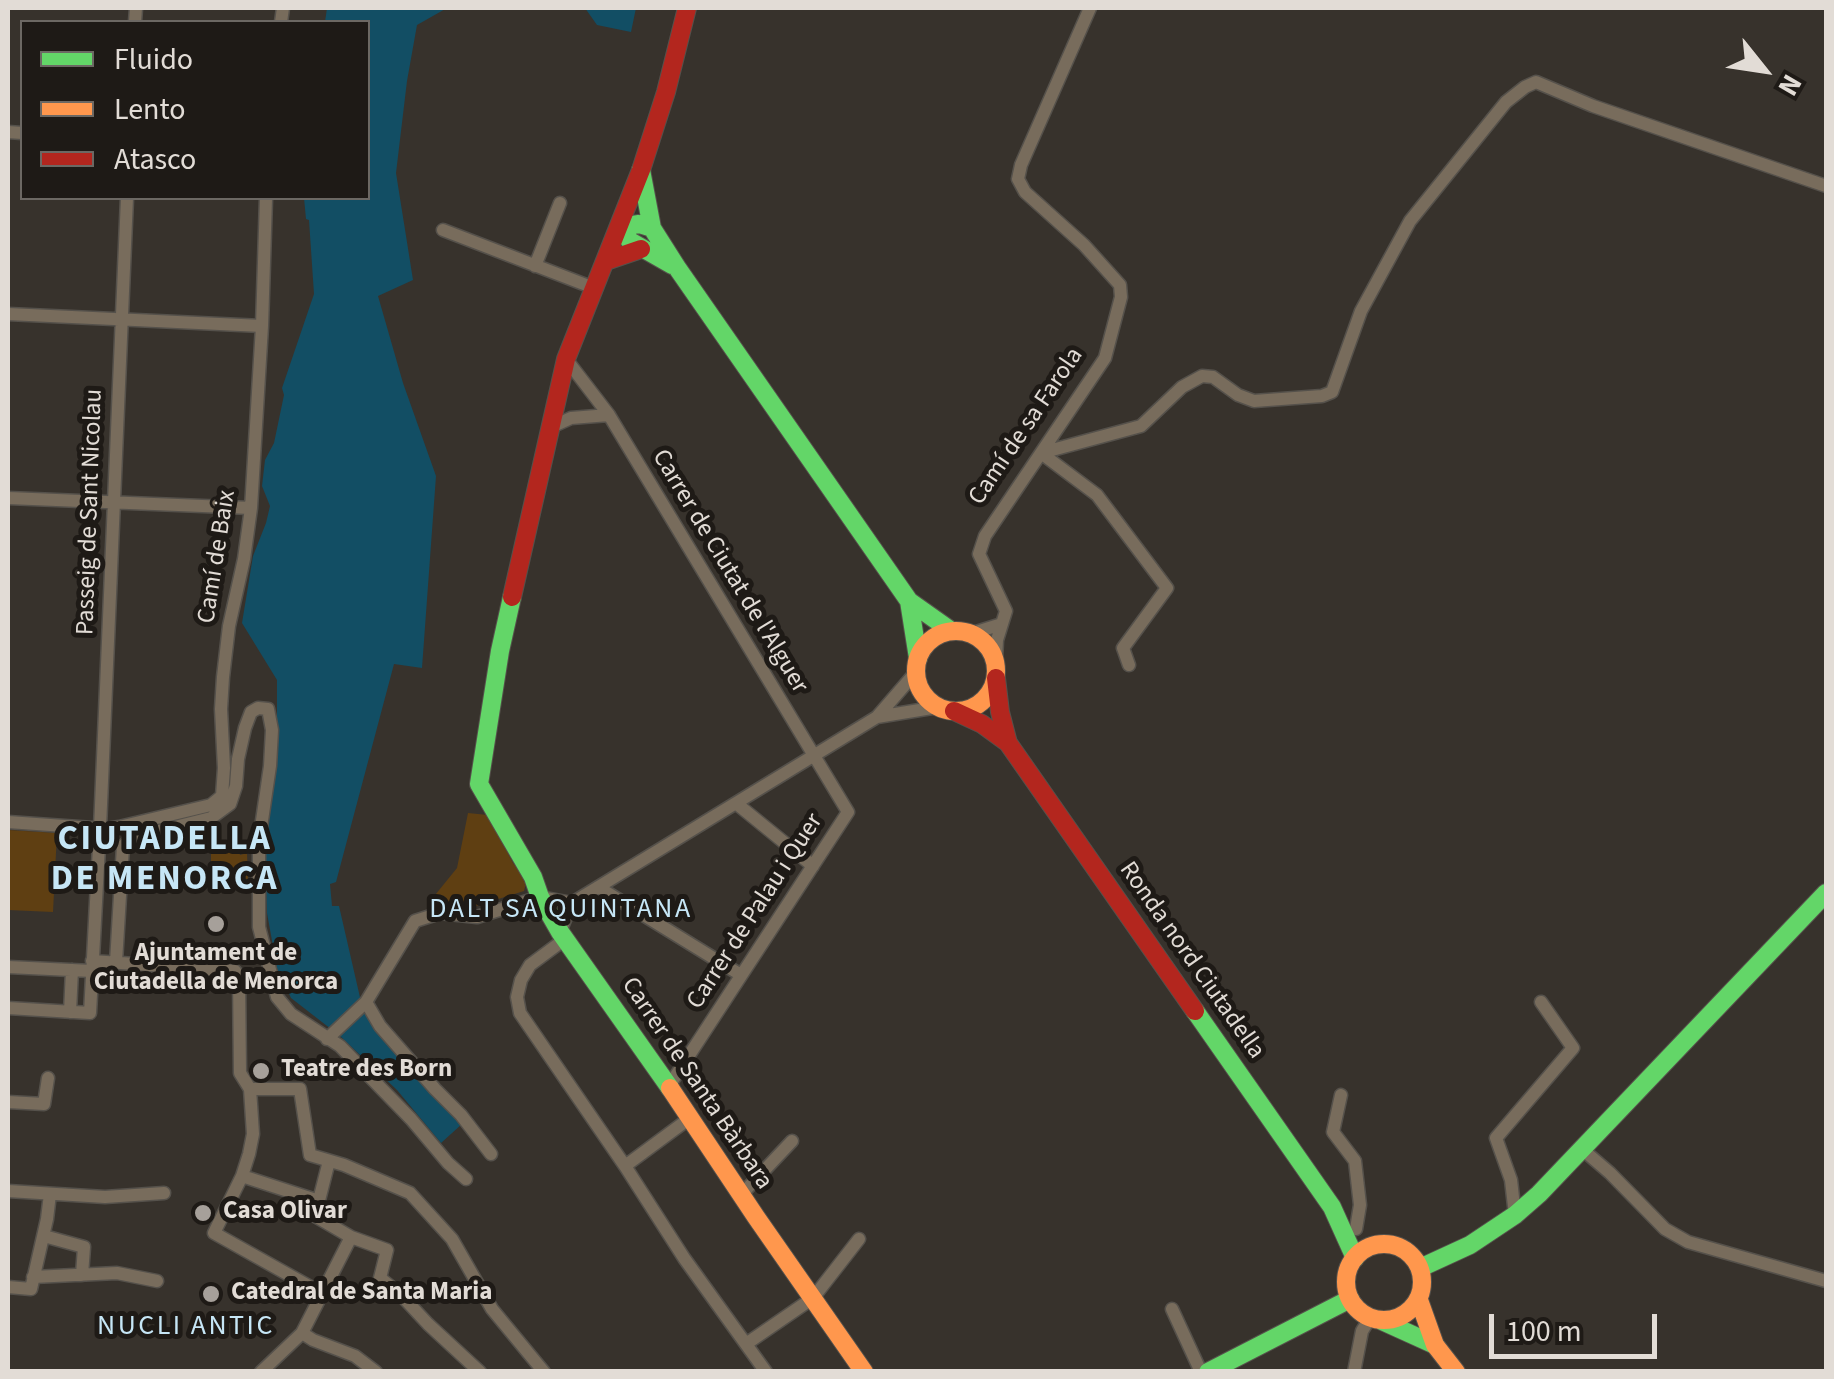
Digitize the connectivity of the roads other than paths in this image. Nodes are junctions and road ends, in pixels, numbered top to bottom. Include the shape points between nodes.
1 (687, 8) edge
2 (1090, 8) edge
3 (641, 170) junction
4 (1826, 186) edge
5 (127, 200) edge
6 (266, 200) edge
7 (560, 204) dead end
8 (620, 227) junction
9 (652, 228) junction
10 (444, 230) dead end
11 (641, 249) junction
12 (606, 261) junction
13 (536, 266) junction
14 (678, 269) junction
15 (594, 288) junction
16 (8, 314) edge
17 (122, 320) junction
18 (262, 326) junction
19 (566, 359) junction
20 (609, 415) junction
21 (549, 428) junction
22 (1041, 452) junction
23 (8, 498) edge
24 (114, 503) junction
25 (252, 508) junction
26 (909, 601) junction
27 (1002, 624) junction
28 (950, 630) junction
29 (972, 633) junction
30 (917, 665) junction
31 (1130, 665) dead end
32 (996, 669) junction
33 (946, 709) junction
34 (877, 717) junction
35 (1008, 743) junction
36 (814, 755) junction
37 (737, 804) junction
38 (848, 812) joint
39 (8, 822) edge
40 (100, 828) junction
41 (813, 866) junction
42 (598, 888) junction
43 (1826, 893) edge
44 (540, 897) junction
45 (572, 903) junction
46 (562, 936) junction
47 (116, 962) junction
48 (92, 966) junction
49 (8, 967) edge
50 (72, 970) junction
51 (742, 975) junction
52 (1542, 1002) dead end
53 (364, 1004) junction
54 (8, 1008) edge
55 (70, 1012) junction
56 (331, 1035) junction
57 (48, 1078) dead end
58 (669, 1086) junction
59 (250, 1089) junction
60 (1341, 1095) dead end
61 (8, 1102) edge
62 (690, 1118) junction
63 (792, 1141) dead end
64 (1582, 1149) junction
65 (491, 1154) dead end
66 (329, 1161) junction
67 (625, 1166) junction
68 (242, 1176) junction
69 (466, 1179) dead end
70 (8, 1192) edge
71 (164, 1193) dead end
72 (50, 1194) junction
73 (742, 1194) junction
74 (319, 1200) junction
75 (1332, 1207) junction
76 (1514, 1215) junction
77 (1356, 1229) junction
78 (44, 1236) junction
79 (351, 1236) junction
80 (859, 1239) dead end
81 (1381, 1244) junction
82 (1355, 1258) junction
83 (1420, 1268) junction
84 (82, 1275) junction
85 (34, 1276) junction
86 (157, 1280) dead end
87 (1826, 1281) edge
88 (8, 1287) edge
89 (323, 1294) junction
90 (813, 1298) junction
91 (1350, 1298) junction
92 (1419, 1300) junction
93 (1172, 1310) dead end
94 (1376, 1320) junction
95 (302, 1333) junction
96 (746, 1344) junction
97 (1434, 1345) junction
98 (266, 1370) edge
99 (376, 1372) edge
100 (480, 1372) edge
101 (544, 1372) edge
102 (766, 1372) edge
103 (864, 1372) edge
104 (1200, 1372) edge
105 (1208, 1372) edge
106 (1354, 1372) edge
107 (1456, 1372) edge

1 - 3 street
2 - 22 street, Camí de sa Farola via 1018,179 1120,285 1121,296 1105,358
3 - 8 street
3 - 9 street
4 - 22 street via 1536,82 1506,102 1410,221 1361,311 1332,392 1254,401 1202,376 1141,426
5 - 17 street, Passeig de Sant Nicolau
6 - 18 street, Camí de Baix
7 - 13 street
8 - 9 street
8 - 11 street
8 - 12 street
9 - 14 street
10 - 13 street
11 - 12 street
11 - 14 street
12 - 15 street
13 - 15 street
14 - 26 street
15 - 19 street
16 - 17 street
17 - 18 street
17 - 24 street, Passeig de Sant Nicolau
18 - 25 street, Camí de Baix
19 - 20 street, Carrer de Ciutat de l'Alguer
19 - 21 street
20 - 21 street via 571,418
20 - 36 street, Carrer de Ciutat de l'Alguer
21 - 44 street, Carrer de Santa Bàrbara via 500,650 479,784
22 - 27 street, Camí de sa Farola via 979,554 1006,611
22 - 31 street via 1097,495 1166,588 1122,648
23 - 24 street
24 - 25 street
24 - 40 street, Passeig de Sant Nicolau
25 - 40 street, Camí de Baix via 223,677 222,796 160,819
26 - 28 street
26 - 30 street
27 - 29 street
27 - 32 street
28 - 29 street
28 - 30 street via 925,644
29 - 32 street via 984,640
30 - 33 street via 920,689
30 - 34 street
32 - 33 street via 981,703
32 - 35 street, Ronda nord Ciutadella
33 - 34 street
33 - 35 street, Ronda nord Ciutadella
34 - 36 street
35 - 75 street, Ronda nord Ciutadella
36 - 37 street
36 - 38 street, Carrer de Ciutat de l'Alguer
37 - 41 street
37 - 42 street
38 - 41 street, Carrer de Palau i Quer
39 - 40 street
40 - 48 street, Passeig de Sant Nicolau
41 - 51 street, Carrer de Palau i Quer
42 - 45 street
42 - 51 street
43 - 64 street
44 - 45 street
44 - 46 street, Carrer de Santa Bàrbara
44 - 53 street via 477,917 440,913 416,921
45 - 46 street
46 - 58 street, Carrer de Santa Bàrbara
46 - 67 street via 521,980 520,1013
47 - 48 street
47 - 56 street via 124,846 131,838 210,818 230,804 251,712 268,709 259,927 284,1008
47 - 59 street via 235,971 240,1073
48 - 50 street
48 - 55 street, Passeig de Sant Nicolau via 90,1013
49 - 50 street
50 - 55 street
51 - 58 street, Carrer de Palau i Quer
52 - 76 street via 1574,1048 1496,1138 1511,1180
53 - 56 street
53 - 65 street
54 - 55 street
56 - 69 street
57 - 61 street via 44,1104
58 - 62 street, Carrer de Santa Bàrbara
59 - 66 street via 300,1090 310,1155
59 - 68 street via 253,1134
60 - 77 street via 1333,1132 1355,1161
62 - 67 street
62 - 73 street, Carrer de Santa Bàrbara
63 - 73 street
64 - 76 street
64 - 87 street via 1665,1229 1688,1242
66 - 74 street
66 - 101 street via 410,1193 452,1239 492,1309
67 - 96 street
68 - 74 street
68 - 89 street via 214,1233
70 - 72 street
71 - 72 street
72 - 78 street
73 - 90 street, Carrer de Santa Bàrbara
74 - 79 street via 315,1216
75 - 77 street, Ronda nord Ciutadella
75 - 82 street, Ronda nord Ciutadella
76 - 83 street
77 - 81 street, Ronda nord Ciutadella
78 - 84 street via 84,1247
78 - 85 street
79 - 89 street
79 - 100 street via 388,1250 380,1278
80 - 90 street
81 - 82 street
81 - 83 street via 1404,1249
82 - 91 street via 1346,1278
83 - 92 street
84 - 85 street
84 - 86 street
85 - 88 street via 30,1288
89 - 95 street
90 - 96 street
90 - 103 street, Carrer de Santa Bàrbara
91 - 94 street
91 - 105 street
92 - 94 street via 1404,1316
92 - 97 street
93 - 104 street
94 - 97 street
94 - 106 street via 1362,1331
95 - 98 street
95 - 99 street
96 - 102 street
97 - 107 street

